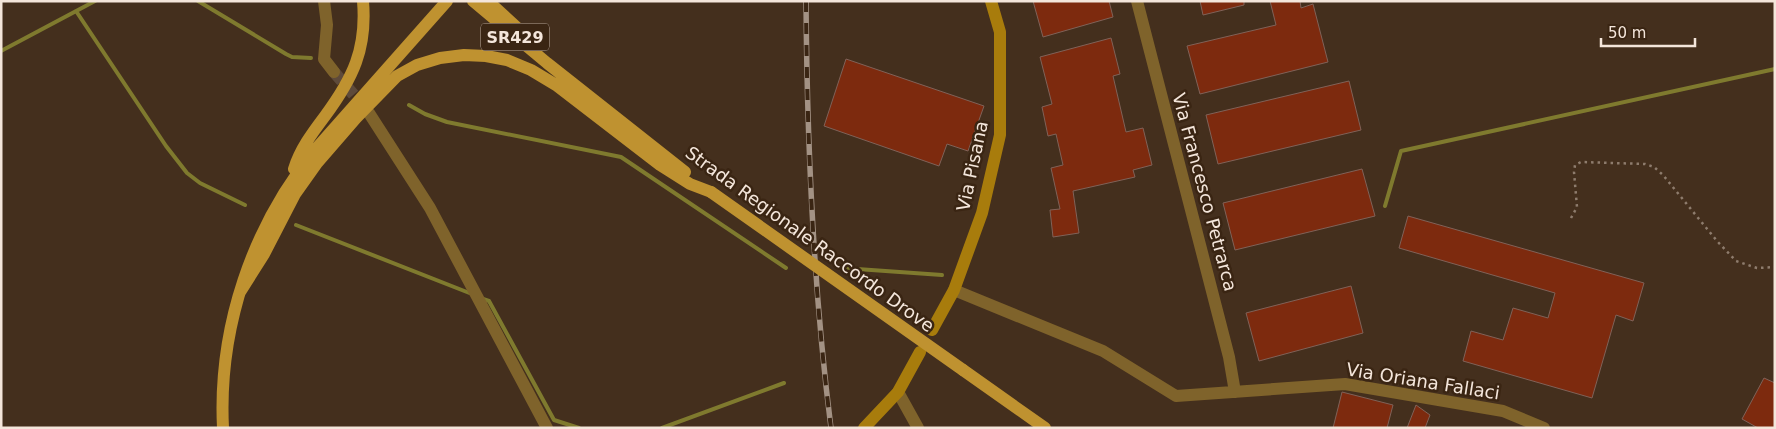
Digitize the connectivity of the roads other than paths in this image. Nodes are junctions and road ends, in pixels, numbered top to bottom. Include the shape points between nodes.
1 (324, 1) edge
2 (363, 1) edge
3 (447, 1) edge
4 (473, 1) edge
5 (488, 1) edge
6 (991, 1) edge
7 (1137, 1) edge
8 (334, 72) tunnel mouth
9 (555, 77) junction
10 (369, 113) tunnel mouth
11 (292, 181) junction
12 (954, 290) junction
13 (240, 292) junction
14 (932, 330) dead end
15 (920, 352) dead end
16 (898, 392) junction
17 (1235, 392) junction
18 (223, 428) edge
19 (547, 428) edge
20 (864, 428) edge
21 (918, 428) edge
22 (1045, 428) edge
23 (1544, 428) edge

1 - 8 street via 327,25 324,59
2 - 11 main road via 361,43 352,74 302,150
3 - 11 main road via 315,150
4 - 9 main road, SR429
5 - 9 main road via 530,39
6 - 12 street, Via Pisana via 1000,32 1000,135 982,213
7 - 17 street, Via Francesco Petrarca via 1229,357
9 - 13 main road via 497,58 475,55 440,58 402,72 356,118 309,173
9 - 22 main road, Strada Regionale Raccordo Drove, bridge via 660,165 690,184 711,192
10 - 19 street via 430,208
11 - 13 main road via 259,240
12 - 14 street, Via Pisana
12 - 17 street, Via Oriana Fallaci via 1103,352 1176,396
13 - 18 main road via 226,353
15 - 16 street
16 - 20 street
16 - 21 street
17 - 23 street, Via Oriana Fallaci via 1345,384 1502,411

